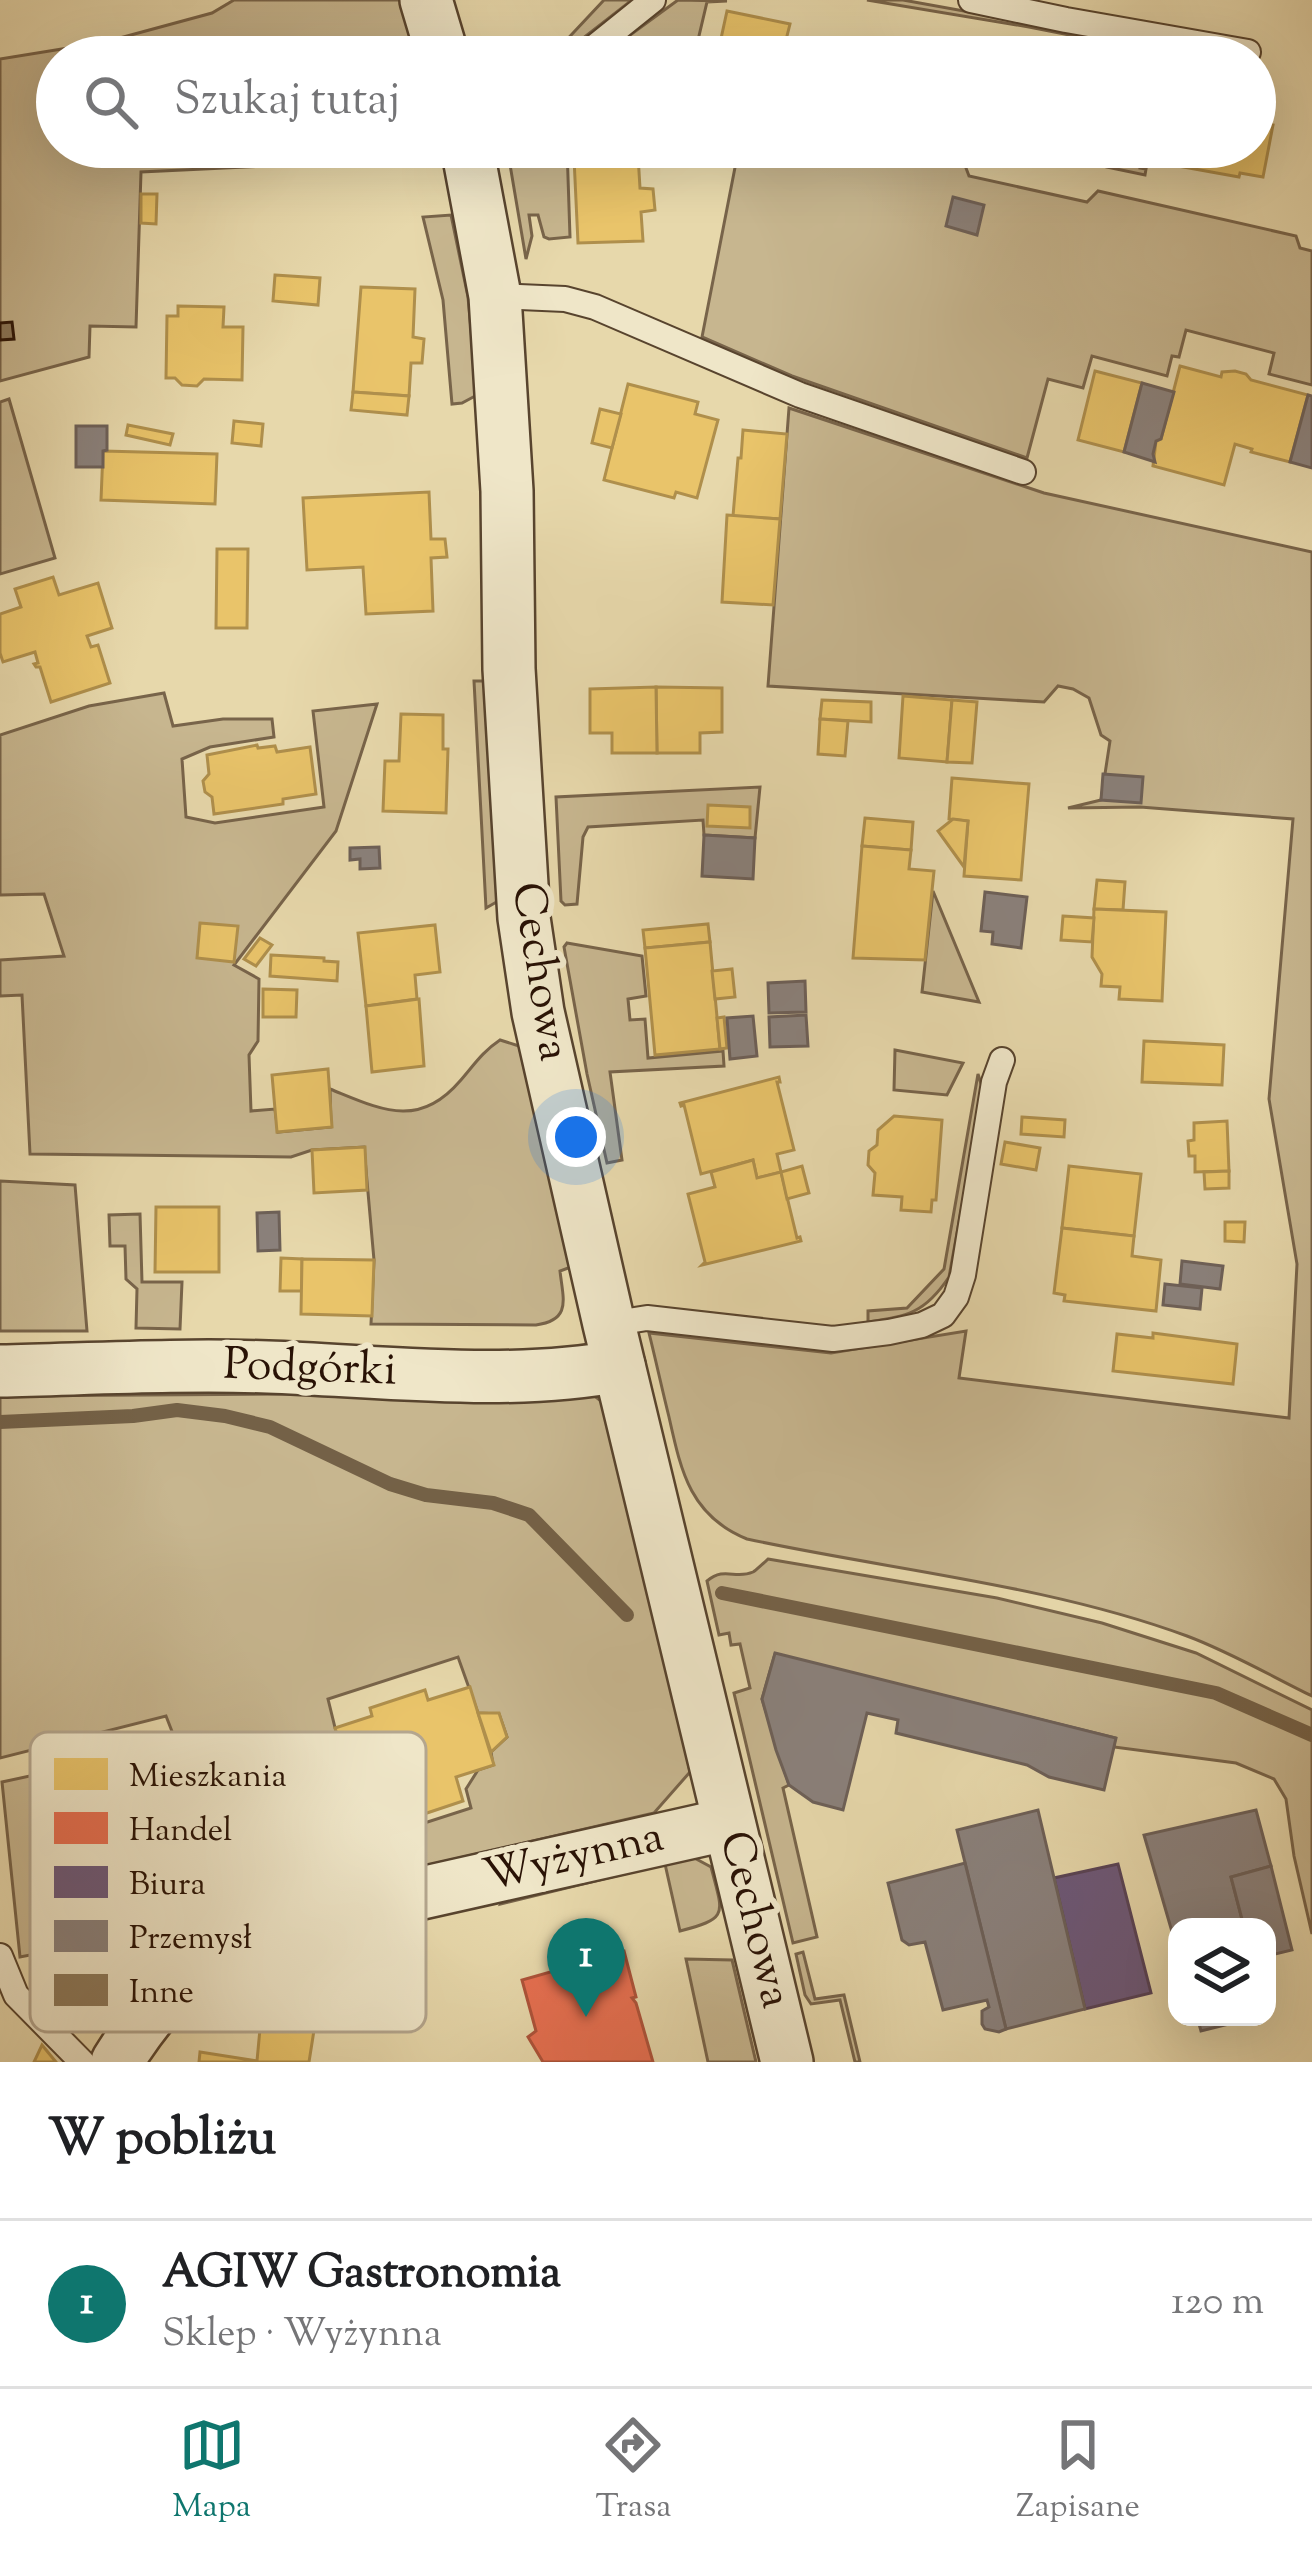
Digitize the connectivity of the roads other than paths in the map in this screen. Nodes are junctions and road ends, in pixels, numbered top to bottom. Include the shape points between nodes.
1 (426, 0) edge
2 (653, 0) edge
3 (971, 0) edge
4 (437, 36) edge
5 (608, 36) edge
6 (1157, 36) edge
7 (470, 168) edge
8 (495, 296) junction
9 (1023, 472) dead end
10 (1002, 1060) dead end
11 (614, 1345) junction
12 (0, 1371) edge
13 (729, 1824) junction
14 (426, 1892) edge
15 (0, 1956) edge
16 (30, 2009) edge
17 (52, 2032) edge
18 (138, 2032) edge
19 (82, 2062) edge
20 (117, 2062) edge
21 (787, 2062) edge

1 - 4 street
2 - 5 lane
3 - 6 lane
7 - 8 street, Cechowa
8 - 9 lane via 595,307 800,394
8 - 11 street, Cechowa via 524,918
10 - 11 lane via 963,1275 943,1315 833,1339 647,1318
11 - 12 street, Podgórki via 596,1370 505,1375 193,1366
11 - 13 street, Cechowa
13 - 14 street, Wyżynna
13 - 21 street, Cechowa
15 - 16 lane
17 - 19 lane
18 - 20 street, Wyżynna

